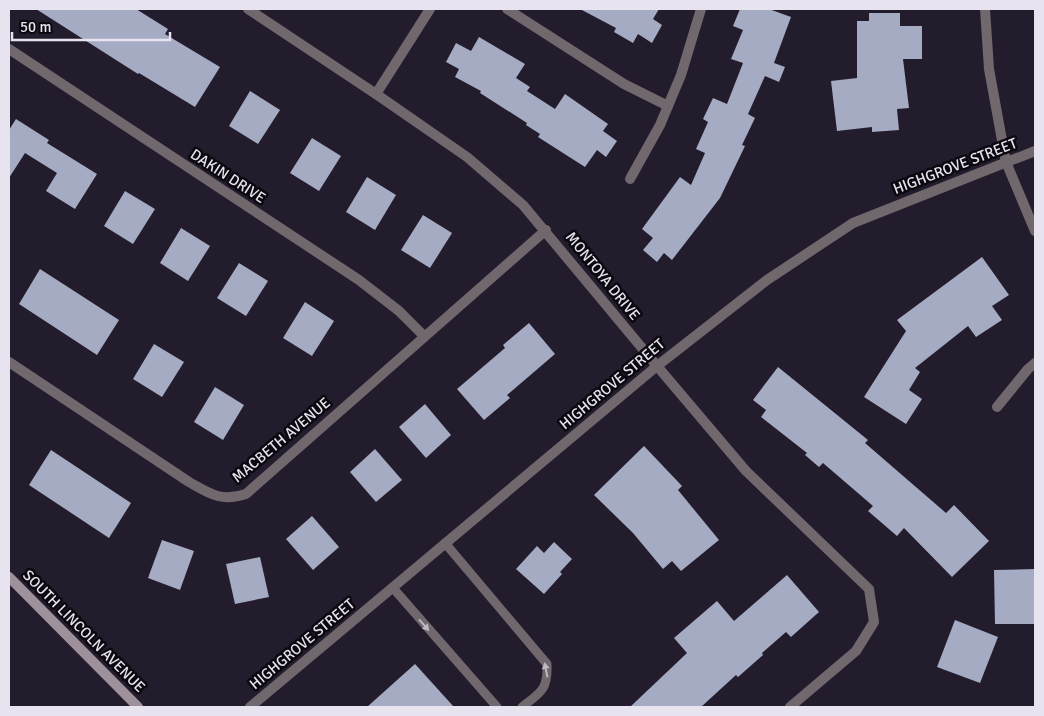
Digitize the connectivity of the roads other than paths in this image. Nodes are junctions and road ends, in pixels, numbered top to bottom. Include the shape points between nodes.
1 (248, 9) edge
2 (430, 9) edge
3 (507, 9) edge
4 (701, 9) edge
5 (986, 9) edge
6 (9, 49) edge
7 (376, 94) junction
8 (668, 106) junction
9 (1035, 151) edge
10 (1006, 162) junction
11 (630, 179) dead end
12 (546, 230) junction
13 (1035, 231) edge
14 (424, 336) junction
15 (9, 362) edge
16 (1035, 363) edge
17 (657, 366) junction
18 (997, 407) dead end
19 (445, 543) junction
20 (9, 577) edge
21 (393, 588) junction
22 (138, 707) edge
23 (250, 707) edge
24 (498, 707) edge
25 (522, 707) edge
26 (790, 707) edge

1 - 7 street, MONTOYA DRIVE
2 - 7 street
3 - 8 street via 624,84
4 - 8 street
5 - 10 street via 989,69
6 - 14 street, DAKIN DRIVE via 359,280 399,311
7 - 12 street, MONTOYA DRIVE via 467,157 523,205
8 - 11 street
9 - 10 street, HIGHGROVE STREET
10 - 13 street
10 - 17 street, HIGHGROVE STREET via 853,223 767,280
12 - 14 street, MACBETH AVENUE
12 - 17 street, MONTOYA DRIVE
14 - 15 street, MACBETH AVENUE via 246,494 232,499 218,497 188,482
16 - 18 street
17 - 19 street, HIGHGROVE STREET
17 - 26 street, MONTOYA DRIVE via 746,471 868,589 874,622 856,651
19 - 21 street, HIGHGROVE STREET
25 -> 19 lane via 539,694 548,681 547,664
20 - 22 main road, SOUTH LINCOLN AVENUE
21 - 23 street, HIGHGROVE STREET
21 -> 24 lane

